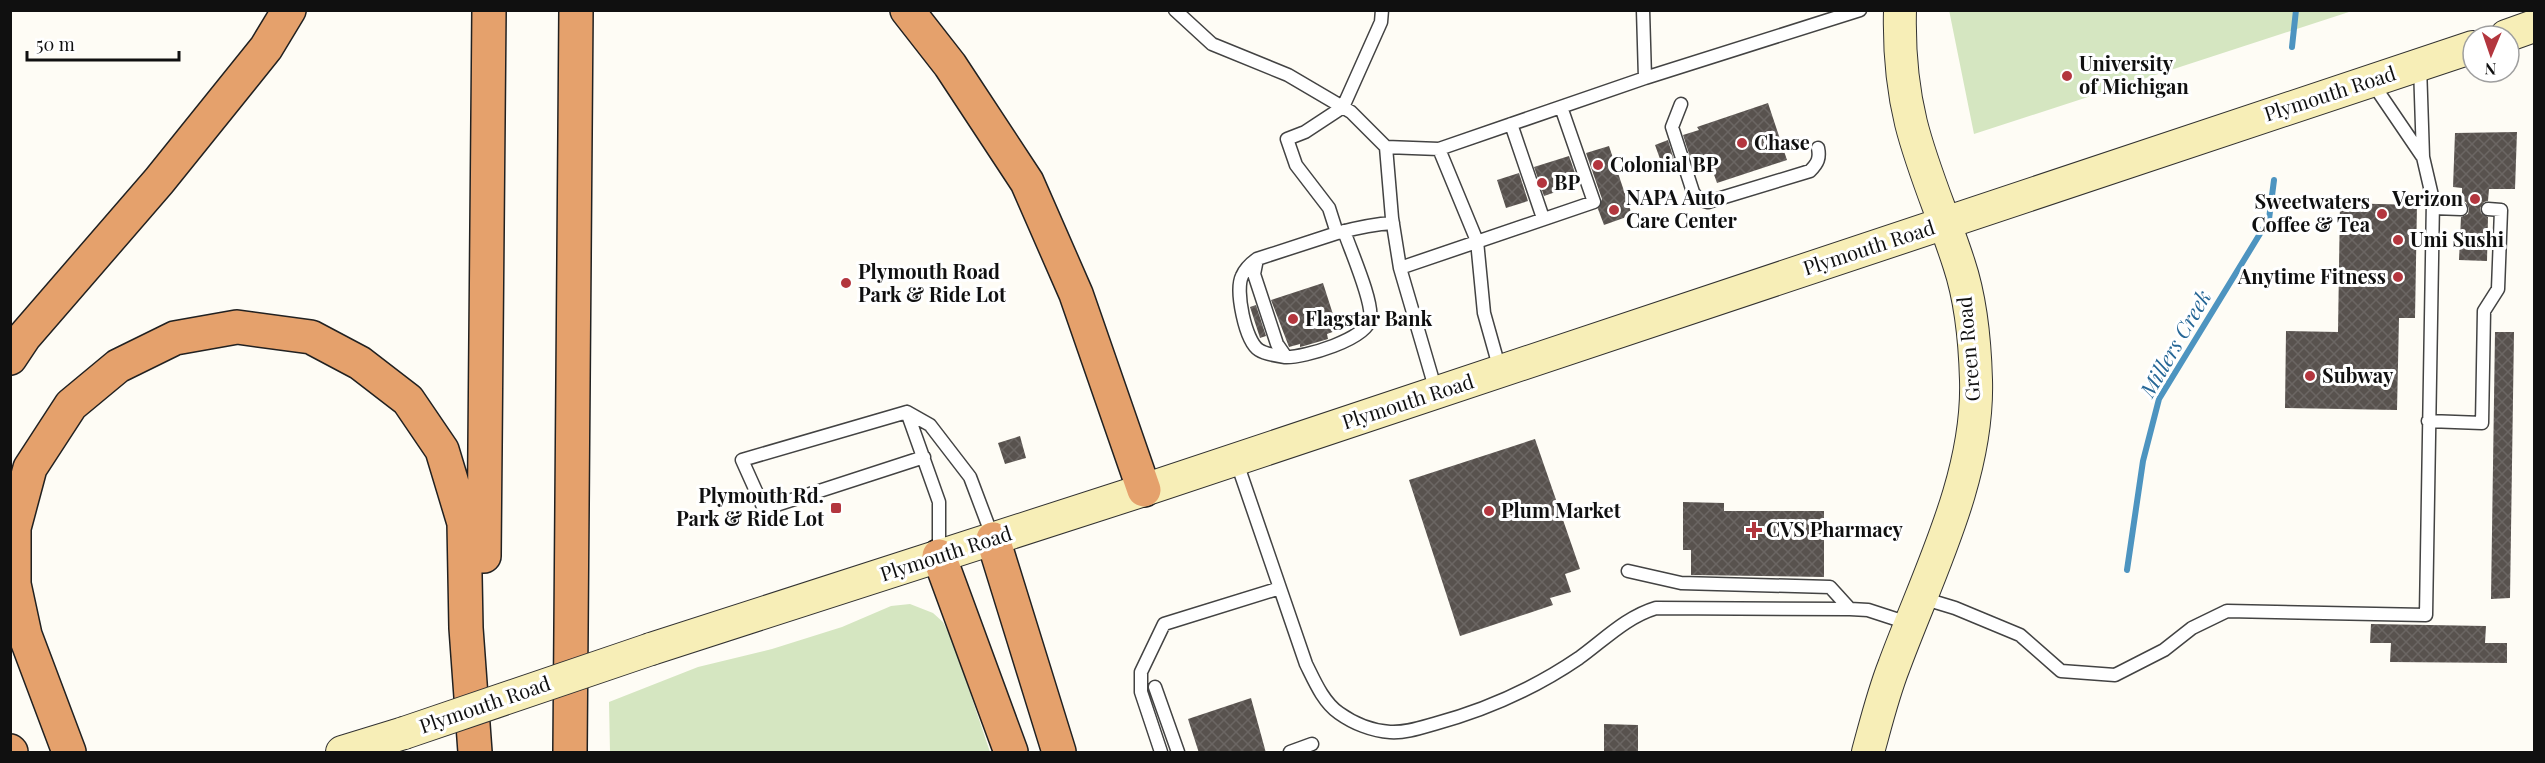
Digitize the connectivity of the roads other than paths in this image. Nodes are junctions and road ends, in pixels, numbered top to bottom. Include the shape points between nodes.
1 (289, 10) edge
2 (489, 10) edge
3 (576, 10) edge
4 (907, 10) edge
5 (1175, 10) edge
6 (1382, 10) edge
7 (1643, 10) edge
8 (1860, 10) edge
9 (1900, 10) edge
10 (2461, 51) edge
11 (2420, 64) junction
12 (1645, 78) junction
13 (2371, 81) junction
14 (1681, 104) dead end
15 (1344, 107) junction
16 (1561, 107) junction
17 (1511, 124) junction
18 (1386, 147) junction
19 (1818, 148) dead end
20 (1439, 149) junction
21 (2423, 157) junction
22 (2433, 208) junction
23 (2461, 209) dead end
24 (2488, 209) dead end
25 (1543, 218) junction
26 (1393, 223) junction
27 (1944, 223) junction
28 (1341, 232) junction
29 (1477, 241) junction
30 (1257, 259) junction
31 (1401, 268) junction
32 (1286, 357) junction
33 (10, 358) edge
34 (1500, 371) junction
35 (1437, 392) junction
36 (907, 412) junction
37 (2428, 421) junction
38 (924, 458) junction
39 (1235, 459) junction
40 (1144, 490) junction
41 (993, 539) junction
42 (939, 556) junction
43 (1628, 571) dead end
44 (1280, 588) junction
45 (1850, 609) junction
46 (1916, 611) junction
47 (1155, 687) dead end
48 (1312, 744) dead end
49 (69, 753) edge
50 (342, 753) edge
51 (475, 753) edge
52 (481, 753) edge
53 (570, 753) edge
54 (1011, 753) edge
55 (1059, 753) edge
56 (1161, 753) edge
57 (1178, 753) edge
58 (1290, 753) edge
59 (1868, 753) edge

1 - 33 highway via 266,48
2 - 52 highway
3 - 53 highway
4 - 40 highway via 950,65 1027,182 1076,294
5 - 15 lane via 1212,44 1288,75
6 - 15 lane via 1381,22
7 - 12 lane
8 - 12 lane
9 - 27 main road, Green Road via 1903,80 1911,122
10 - 11 main road, Plymouth Road
11 - 13 main road, Plymouth Road
11 - 21 lane
12 - 16 lane
13 - 21 lane
13 - 27 main road, Plymouth Road
14 - 19 lane via 1672,127 1698,199 1708,202 1810,171 1820,157
15 - 18 lane
15 - 28 lane via 1287,139 1296,165 1329,208
16 - 17 lane
16 - 25 lane via 1594,202
17 - 20 lane
17 - 25 lane
18 - 20 lane
18 - 26 lane
20 - 29 lane
21 - 22 lane
22 - 23 lane
22 - 37 lane
24 - 37 lane via 2501,210 2498,289 2484,311 2482,423
25 - 29 lane
26 - 28 lane
26 - 31 lane
27 - 34 main road, Plymouth Road
27 - 46 main road, Green Road via 1960,266 1969,316 1976,381 1974,423 1960,488
28 - 30 lane
28 - 32 lane via 1367,297 1371,318 1368,325 1346,341
29 - 31 lane
29 - 34 lane via 1484,313
30 - 32 lane via 1254,274 1277,344
30 - 32 lane via 1240,278 1242,311 1257,349
31 - 35 lane
34 - 35 main road, Plymouth Road
35 - 39 main road, Plymouth Road
36 - 38 lane
36 - 38 lane via 742,460 764,509
36 - 41 lane via 930,425 970,477
37 - 46 lane via 2426,615 2227,611 2115,675 2061,671 2020,636 1955,608
38 - 42 lane via 939,502
39 - 40 main road, Plymouth Road
39 - 44 lane
40 - 41 main road, Plymouth Road
41 - 42 main road, Plymouth Road
41 - 55 highway
42 - 50 main road, Plymouth Road, bridge
42 - 54 highway
43 - 45 lane via 1681,583 1830,587
44 - 45 lane via 1318,688 1337,712 1359,724 1390,732 1464,716 1519,694 1579,658 1627,622 1656,608
44 - 56 lane via 1164,624 1141,672 1141,692
45 - 46 lane
46 - 59 main road, Green Road via 1893,667
47 - 57 lane
48 - 58 lane
49 - 51 highway via 25,635 14,584 14,528 30,468 71,405 118,366 175,338 237,327 311,337 360,363 408,400 442,450 464,523 466,628

